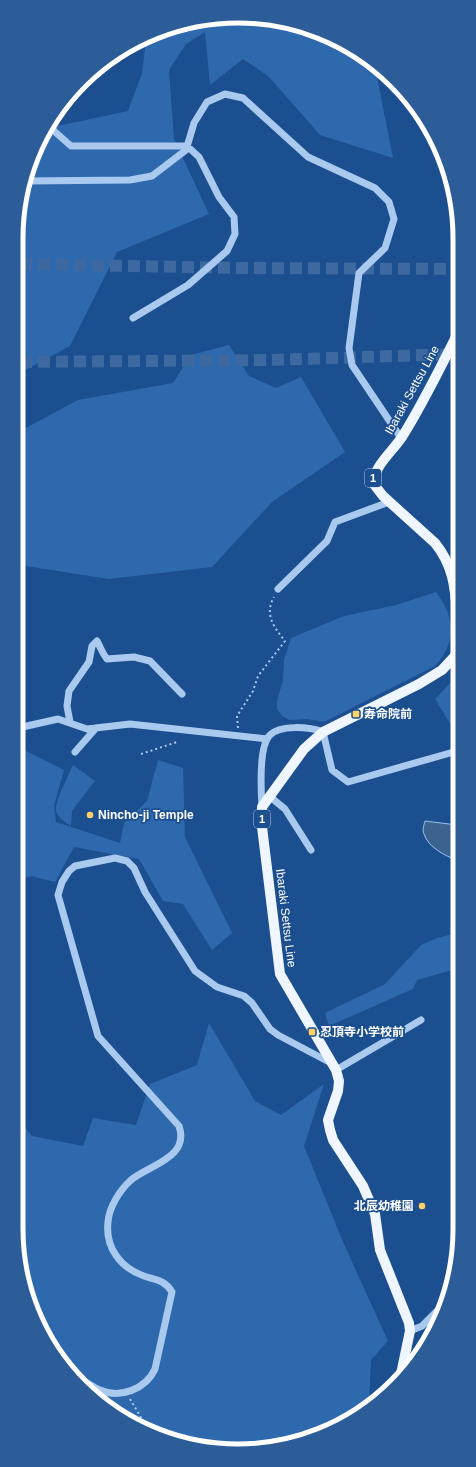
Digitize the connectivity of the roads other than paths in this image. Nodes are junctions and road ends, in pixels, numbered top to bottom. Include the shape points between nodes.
1 (53, 128) edge
2 (187, 146) junction
3 (30, 181) edge
4 (133, 318) dead end
5 (453, 343) edge
6 (401, 438) junction
7 (389, 502) junction
8 (453, 578) edge
9 (278, 589) road end
10 (453, 658) edge
11 (182, 694) dead end
12 (70, 722) junction
13 (23, 727) edge
14 (96, 728) junction
15 (323, 732) junction
16 (267, 739) junction
17 (453, 751) edge
18 (75, 752) dead end
19 (269, 796) junction
20 (262, 807) junction
21 (311, 850) dead end
22 (421, 1020) dead end
23 (334, 1067) junction
24 (436, 1312) edge
25 (410, 1331) junction
26 (402, 1368) edge
27 (89, 1384) edge

1 - 2 street via 71,146
2 - 3 street via 186,150 152,176 130,180
2 - 4 street via 200,157 219,197 234,217 235,234 227,251 188,285
2 - 6 street via 194,123 207,102 225,94 243,98 308,157 375,188 389,202 394,220 385,248 359,273 349,348 352,365
5 - 6 main road, Ibaraki Settsu Line / 1
6 - 7 main road, Ibaraki Settsu Line / 1 via 374,473 373,483
7 - 8 main road, Ibaraki Settsu Line / 1 via 435,543 445,557
7 - 9 street via 335,522 327,541
10 - 15 main road, 1 via 431,677
11 - 12 street via 150,661 134,658 107,659 97,641 92,646 89,662 69,691
12 - 13 street via 58,719
12 - 14 street via 87,729
14 - 16 street via 130,724
14 - 18 street
15 - 16 street via 310,727 283,729 269,735
15 - 17 street via 332,770 348,782
15 - 19 main road, 1 via 304,749
16 - 20 street via 263,746
19 - 20 main road, 1
19 - 21 street via 285,809
20 - 23 main road, Ibaraki Settsu Line / 1 via 262,828 280,974
22 - 23 street
23 - 25 main road, Ibaraki Settsu Line / 1 via 338,1086 328,1120 330,1130 333,1140 363,1186 375,1214 380,1250
23 - 27 street via 274,1032 244,996 217,987 195,971 145,892 134,868 127,861 116,858 75,866 69,871 58,895 98,1036 179,1126 182,1135 172,1154 132,1180 110,1209 108,1237 118,1259 134,1272 164,1282 172,1292 152,1376 145,1383 125,1393 108,1393
24 - 25 street via 422,1326
25 - 26 main road, Ibaraki Settsu Line / 1

